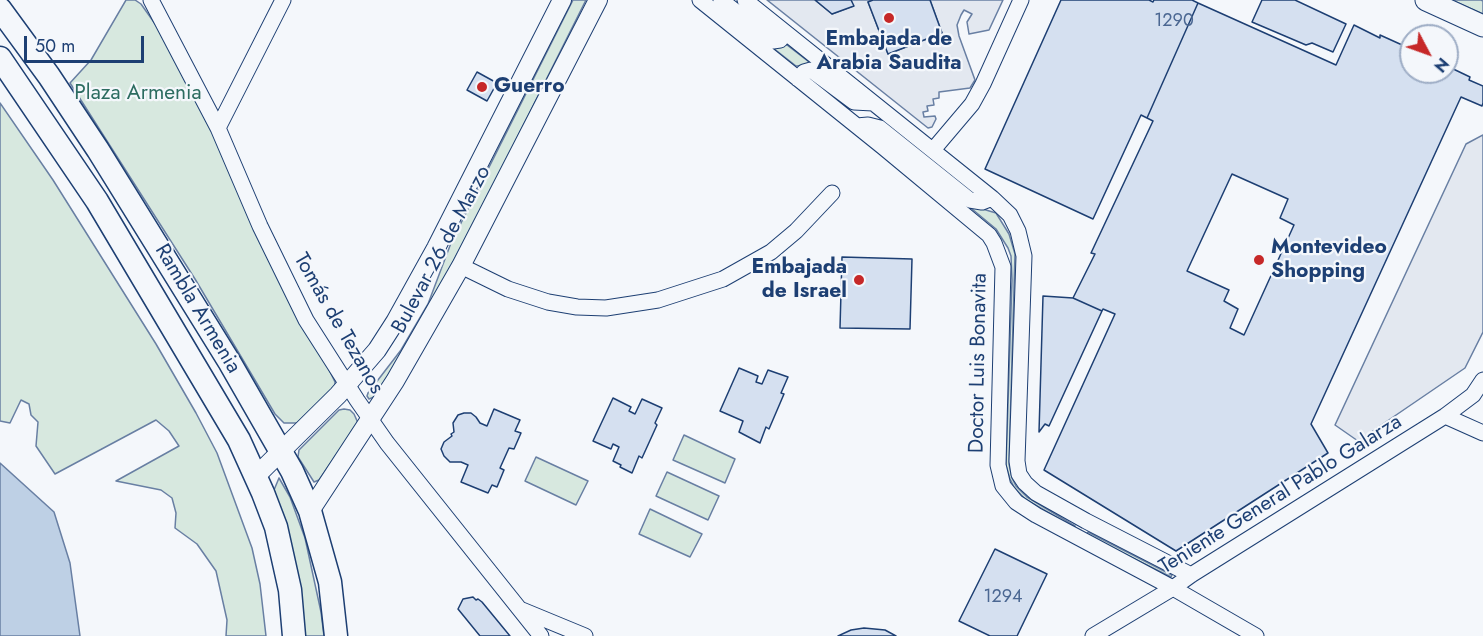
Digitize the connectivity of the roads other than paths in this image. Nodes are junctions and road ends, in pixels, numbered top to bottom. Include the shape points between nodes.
1 (151, 0) edge
2 (283, 0) edge
3 (562, 0) edge
4 (598, 0) edge
5 (700, 0) edge
6 (722, 0) edge
7 (745, 0) edge
8 (1021, 0) edge
9 (1426, 0) edge
10 (0, 9) edge
11 (1483, 26) edge
12 (786, 33) junction
13 (0, 58) edge
14 (798, 80) junction
15 (873, 103) junction
16 (857, 126) junction
17 (218, 128) junction
18 (933, 150) junction
19 (832, 193) dead end
20 (992, 198) junction
21 (461, 266) junction
22 (1483, 380) edge
23 (348, 385) junction
24 (1445, 416) junction
25 (370, 420) junction
26 (1483, 433) edge
27 (281, 451) junction
28 (256, 476) junction
29 (310, 512) junction
30 (1191, 575) junction
31 (1173, 588) junction
32 (519, 609) junction
33 (294, 636) edge
34 (336, 636) edge
35 (541, 636) edge
36 (585, 636) edge
37 (1093, 636) edge
38 (1256, 636) edge

1 - 17 street, Tomás de Tezanos
2 - 17 street
3 - 23 street, Bulevar 26 de Marzo via 415,287 377,350
4 - 21 street, Bulevar 26 de Marzo
5 - 14 street, Doctor Luis Bonavita
6 - 12 street via 773,41
7 - 12 street, Doctor Luis Bonavita
8 - 18 street via 972,104
9 - 11 main road
10 - 27 main road, Rambla Armenia via 98,150
12 - 15 street, Doctor Luis Bonavita
13 - 28 main road, Rambla Armenia via 98,201 206,381
14 - 15 street via 811,70 854,102
14 - 16 street, Doctor Luis Bonavita
15 - 18 street, Doctor Luis Bonavita
16 - 20 street via 880,128 970,201
16 - 31 street, Doctor Luis Bonavita via 989,235 998,250 1003,267 998,465 1003,486 1016,502 1035,515
17 - 23 street, Tomás de Tezanos via 290,289
18 - 20 street, Doctor Luis Bonavita
19 - 21 street via 771,252 723,279 658,300 606,308 548,302 508,289
20 - 30 street, Doctor Luis Bonavita via 1010,215 1024,256 1019,474 1036,493
21 - 25 street, Bulevar 26 de Marzo
22 - 24 street, Teniente General Pablo Galarza via 1473,395
23 - 25 street, Tomás de Tezanos
23 - 27 street, Bulevar 26 de Marzo
24 - 26 street
24 - 30 street, Teniente General Pablo Galarza
25 - 29 street, Bulevar 26 de Marzo
25 - 32 street, Tomás de Tezanos
27 - 28 street, Bulevar 26 de Marzo
27 - 29 main road, Rambla Armenia
28 - 33 main road, Rambla Armenia via 276,527 285,564
29 - 34 main road, Rambla Armenia via 330,582
30 - 31 street, Teniente General Pablo Galarza
31 - 37 street, Teniente General Pablo Galarza
31 - 38 street, Doctor Luis Bonavita
32 - 35 street, Tomás de Tezanos
32 - 36 street

